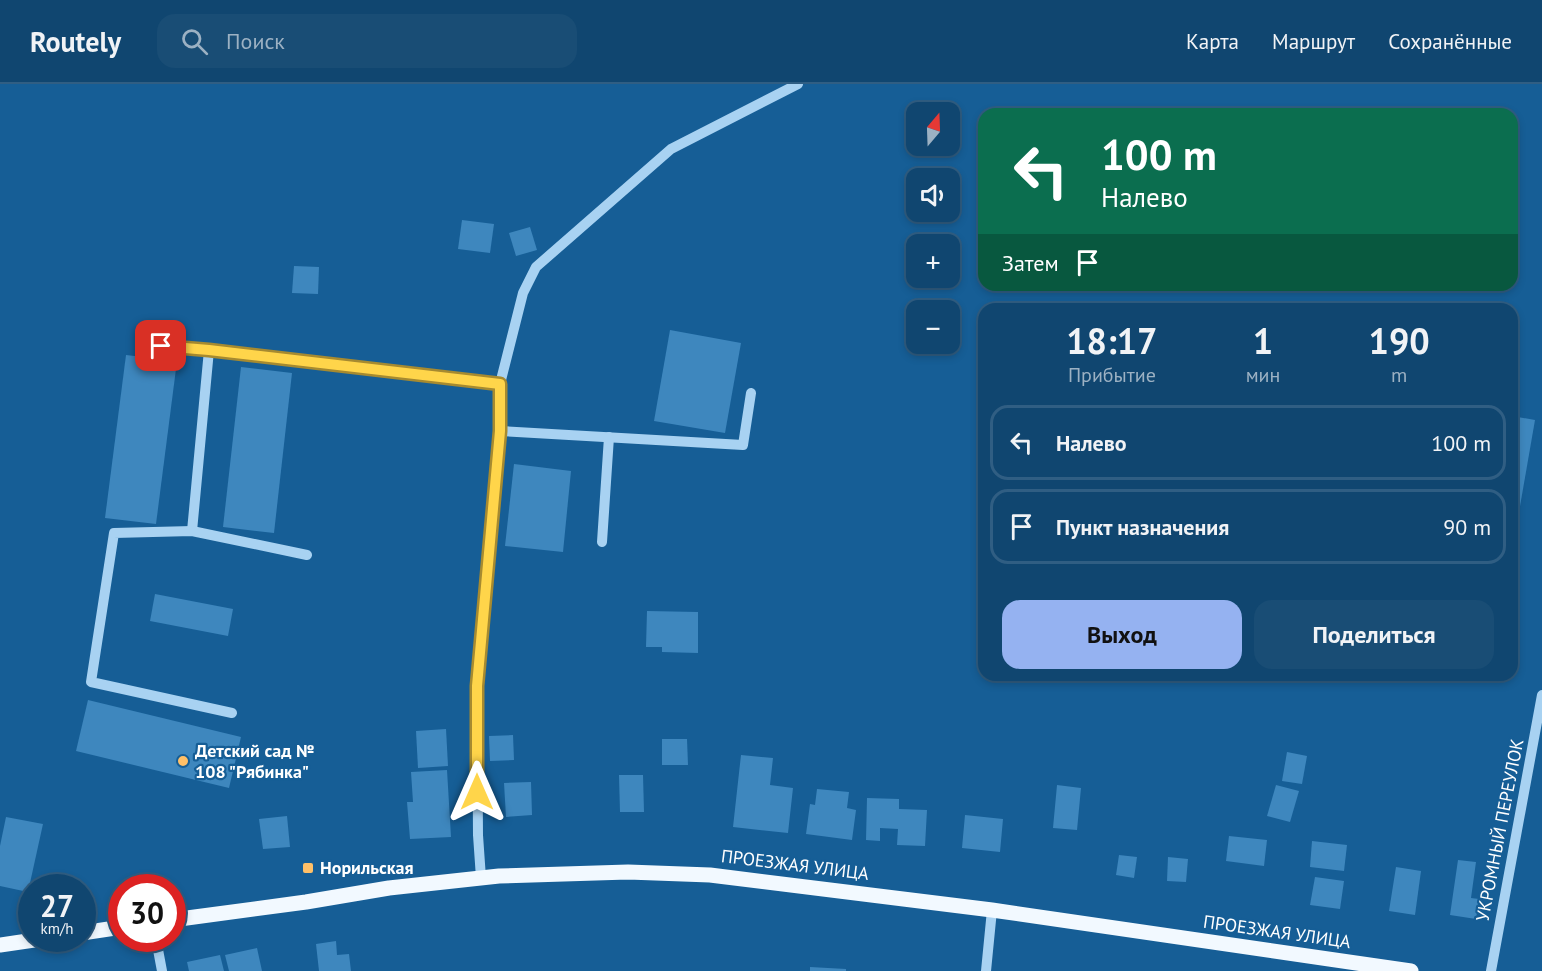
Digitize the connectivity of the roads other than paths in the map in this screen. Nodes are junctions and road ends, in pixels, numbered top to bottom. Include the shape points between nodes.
1 (798, 84) edge
2 (161, 346) dead end
3 (209, 350) junction
4 (500, 384) junction
5 (751, 393) dead end
6 (500, 431) junction
7 (609, 437) junction
8 (192, 531) junction
9 (602, 542) dead end
10 (307, 555) dead end
11 (1542, 695) edge
12 (232, 713) dead end
13 (481, 878) junction
14 (992, 910) junction
15 (186, 918) edge
16 (18, 942) edge
17 (0, 945) edge
18 (158, 952) edge
19 (162, 971) edge
20 (986, 971) edge
21 (1411, 971) edge
22 (1491, 971) edge

1 - 4 street via 671,149 536,267 523,293
2 - 3 street
3 - 4 street
3 - 8 street
4 - 6 street
5 - 7 street via 743,445
6 - 7 street
6 - 13 street via 477,686
7 - 9 street
8 - 10 street
8 - 12 street via 114,533 91,682
11 - 22 street, УКРОМНЫЙ ПЕРЕУЛОК
13 - 14 main road, ПРОЕЗЖАЯ УЛИЦА via 628,872 710,875
13 - 15 main road, ПРОЕЗЖАЯ УЛИЦА
14 - 20 street
14 - 21 main road, ПРОЕЗЖАЯ УЛИЦА
16 - 17 main road
18 - 19 street

